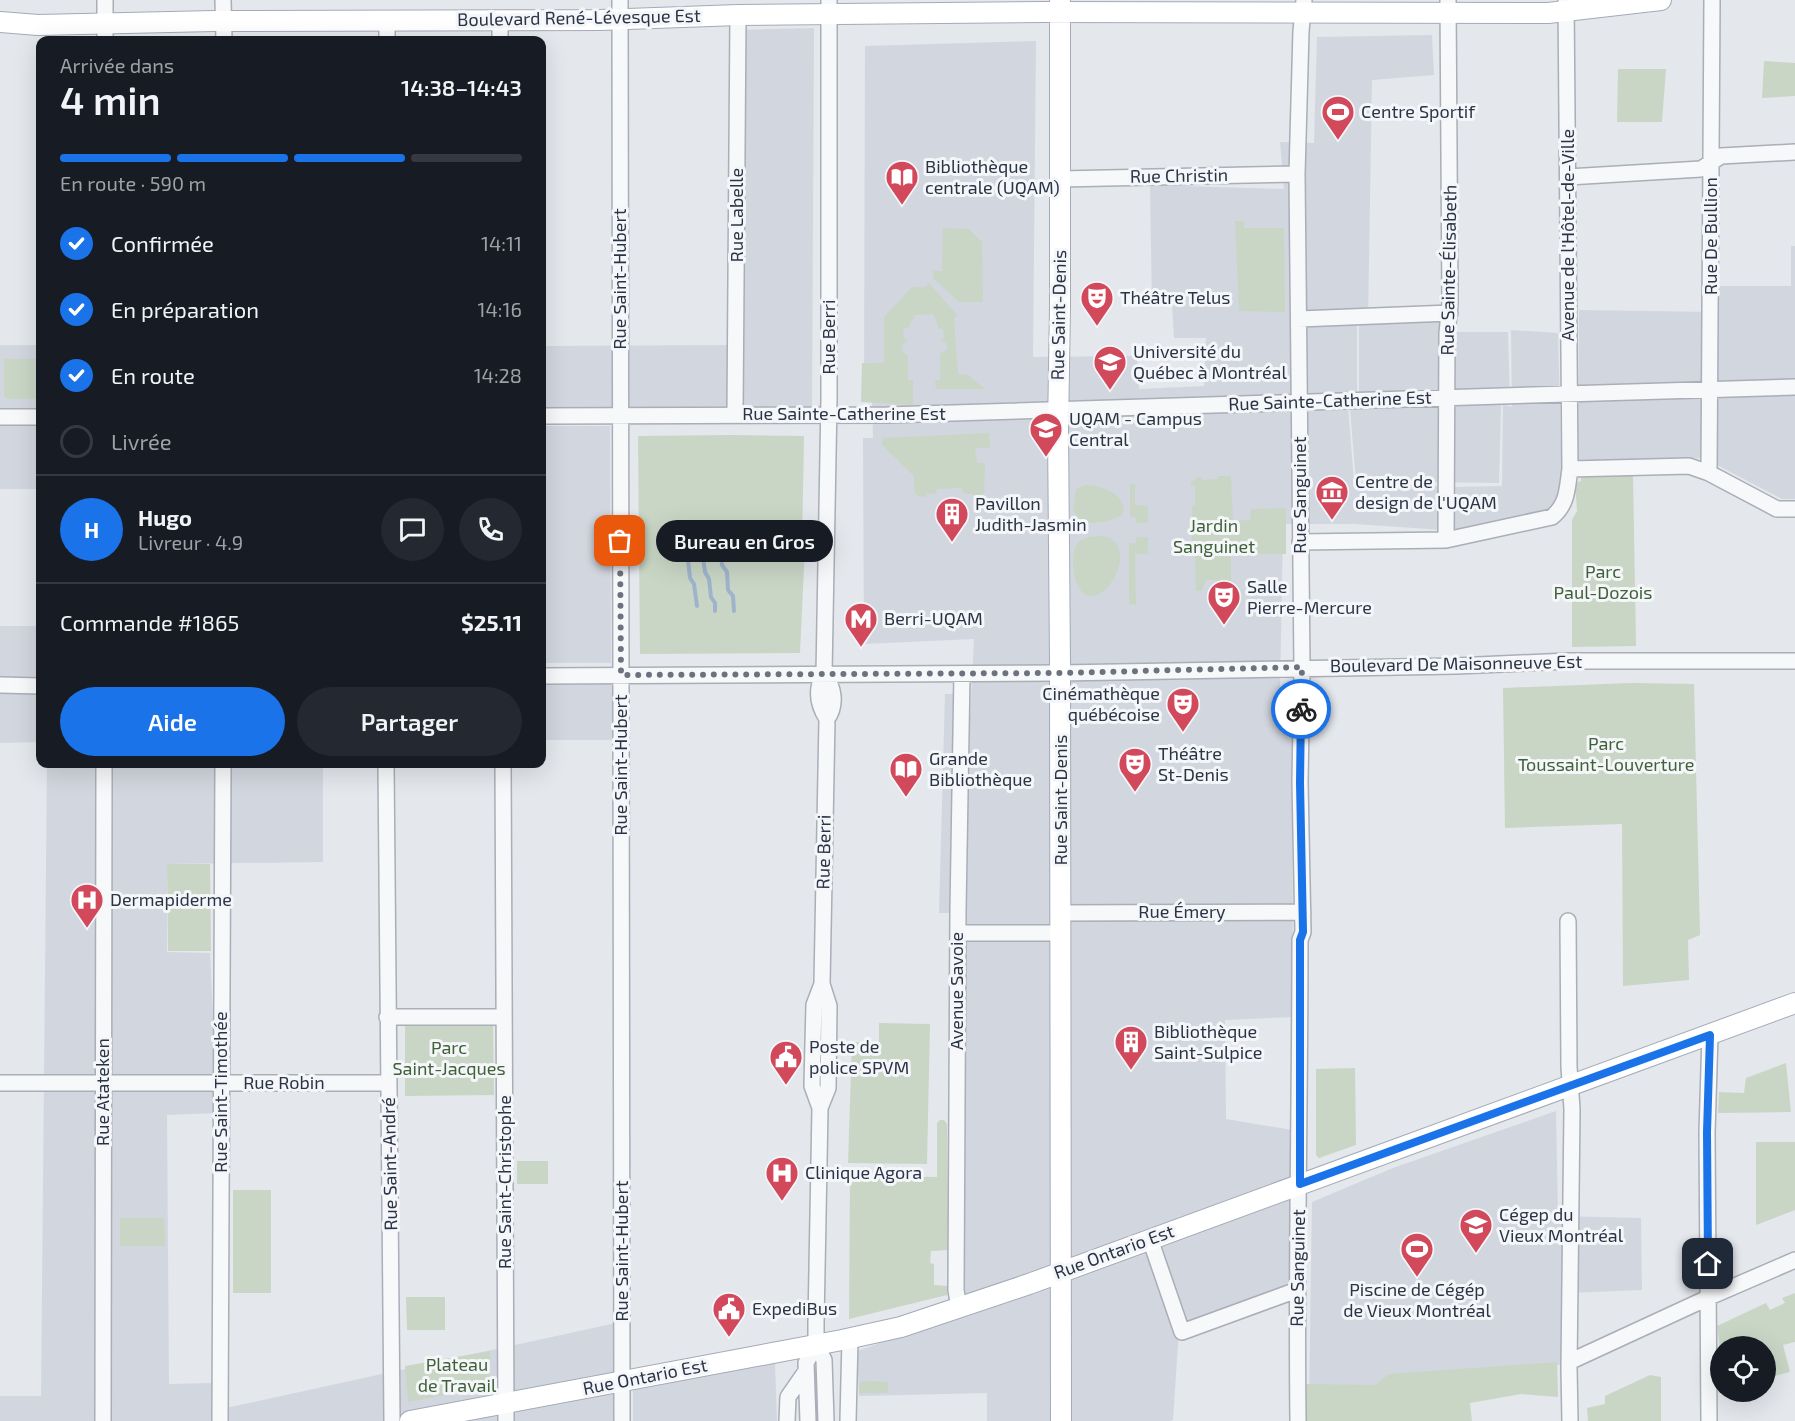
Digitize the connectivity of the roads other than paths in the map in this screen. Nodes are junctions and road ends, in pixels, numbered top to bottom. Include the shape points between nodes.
1 (105, 0) edge
2 (224, 0) edge
3 (1660, 0) edge
4 (1712, 0) edge
5 (1566, 5) edge
6 (1060, 6) edge
7 (1304, 6) edge
8 (1448, 6) edge
9 (829, 7) edge
10 (620, 10) edge
11 (738, 15) junction
12 (500, 20) junction
13 (224, 21) junction
14 (387, 21) junction
15 (0, 22) edge
16 (105, 32) edge
17 (224, 36) edge
18 (387, 36) edge
19 (500, 36) edge
20 (1795, 152) edge
21 (1712, 162) junction
22 (1297, 174) junction
23 (1568, 177) junction
24 (1060, 179) junction
25 (1450, 313) junction
26 (1299, 319) junction
27 (1795, 387) edge
28 (1710, 389) junction
29 (1569, 394) junction
30 (1447, 397) junction
31 (1299, 402) junction
32 (1058, 410) junction
33 (735, 414) junction
34 (620, 415) junction
35 (546, 416) edge
36 (828, 416) junction
37 (0, 417) edge
38 (36, 417) edge
39 (1570, 469) junction
40 (1709, 473) junction
41 (1795, 509) edge
42 (1446, 540) junction
43 (1300, 542) junction
44 (1795, 661) edge
45 (1302, 667) junction
46 (1060, 673) junction
47 (824, 674) junction
48 (962, 674) junction
49 (621, 675) junction
50 (546, 676) edge
51 (0, 685) edge
52 (36, 686) edge
53 (104, 768) edge
54 (223, 768) edge
55 (386, 768) edge
56 (503, 768) edge
57 (1303, 912) junction
58 (1061, 913) junction
59 (1568, 921) dead end
60 (958, 933) junction
61 (1061, 933) junction
62 (1795, 1003) edge
63 (387, 1017) junction
64 (504, 1017) junction
65 (1710, 1035) junction
66 (0, 1083) edge
67 (103, 1083) junction
68 (221, 1083) junction
69 (389, 1083) junction
70 (1570, 1086) junction
71 (1300, 1184) junction
72 (1149, 1239) junction
73 (1795, 1260) edge
74 (1061, 1272) junction
75 (1297, 1290) junction
76 (1708, 1298) junction
77 (959, 1309) junction
78 (850, 1339) junction
79 (816, 1344) junction
80 (1569, 1362) junction
81 (806, 1371) junction
82 (623, 1382) junction
83 (506, 1412) edge
84 (103, 1421) edge
85 (220, 1421) edge
86 (392, 1421) edge
87 (410, 1421) edge
88 (622, 1421) edge
89 (787, 1421) edge
90 (807, 1421) edge
91 (826, 1421) edge
92 (848, 1421) edge
93 (1061, 1421) edge
94 (1298, 1421) edge
95 (1570, 1421) edge
96 (1709, 1421) edge

1 - 16 street
2 - 13 street
3 - 5 main road, Boulevard René-Lévesque Est
4 - 21 street, Rue De Bullion
5 - 8 main road, Boulevard René-Lévesque Est via 1548,13
5 - 23 street, Avenue de l'Hôtel-de-Ville
6 - 7 main road, Boulevard René-Lévesque Est
6 - 9 main road, Boulevard René-Lévesque Est
6 - 24 main road, Rue Saint-Denis
7 - 8 main road, Boulevard René-Lévesque Est
7 - 22 street, Rue Sanguinet
8 - 25 street, Rue Sainte-Élisabeth
9 - 11 main road, Boulevard René-Lévesque Est
9 - 36 street, Rue Berri
10 - 11 main road, Boulevard René-Lévesque Est
10 - 12 main road, Boulevard René-Lévesque Est
10 - 34 street, Rue Saint-Hubert
11 - 33 street, Rue Labelle
12 - 14 main road, Boulevard René-Lévesque Est
12 - 19 street
13 - 14 main road, Boulevard René-Lévesque Est
13 - 16 main road, Boulevard René-Lévesque Est
13 - 17 street
14 - 18 street
15 - 16 main road, Boulevard René-Lévesque Est
20 - 21 street via 1721,156
21 - 23 street via 1701,169
21 - 28 street, Rue De Bullion
22 - 24 street, Rue Christin
22 - 26 street, Rue Sanguinet
23 - 29 street, Avenue de l'Hôtel-de-Ville
24 - 32 main road, Rue Saint-Denis
25 - 26 street
25 - 30 street, Rue Sainte-Élisabeth
26 - 31 street, Rue Sanguinet
27 - 28 street, Rue Sainte-Catherine Est
28 - 29 street, Rue Sainte-Catherine Est
28 - 40 street, Rue De Bullion
29 - 30 street, Rue Sainte-Catherine Est
29 - 39 street, Avenue de l'Hôtel-de-Ville
30 - 31 street, Rue Sainte-Catherine Est
30 - 42 street, Rue Sainte-Élisabeth
31 - 32 street, Rue Sainte-Catherine Est
31 - 43 street, Rue Sanguinet
32 - 36 street, Rue Sainte-Catherine Est
32 - 46 main road, Rue Saint-Denis
33 - 34 street, Rue Sainte-Catherine Est
33 - 36 street, Rue Sainte-Catherine Est
34 - 35 street, Rue Sainte-Catherine Est
34 - 49 street, Rue Saint-Hubert
36 - 47 street, Rue Berri
37 - 38 street
39 - 40 street via 1689,466
39 - 42 street, Avenue de l'Hôtel-de-Ville via 1565,502 1552,517
40 - 41 street via 1777,510
42 - 43 street, Avenue de l'Hôtel-de-Ville
43 - 45 street, Rue Sanguinet
44 - 45 street, Boulevard De Maisonneuve Est
45 - 46 street, Boulevard De Maisonneuve Est
45 - 57 street, Rue Sanguinet
46 - 48 street, Boulevard De Maisonneuve Est
46 - 58 main road, Rue Saint-Denis
47 - 48 street, Boulevard De Maisonneuve Est
47 - 49 street, Boulevard De Maisonneuve Est
47 - 79 street, Rue Berri via 831,685 832,710 827,719 822,984 814,1005 813,1044 812,1086 820,1108
48 - 60 street, Avenue Savoie
49 - 50 street, Boulevard De Maisonneuve Est
49 - 82 street, Rue Saint-Hubert
51 - 52 street
53 - 67 street, Rue Atateken
54 - 68 street, Rue Saint-Timothée
55 - 63 street, Rue Saint-André
56 - 64 street, Rue Saint-Christophe
57 - 58 street, Rue Émery
57 - 71 street, Rue Sanguinet
58 - 61 main road, Rue Saint-Denis
59 - 70 street
60 - 61 street
60 - 77 street, Avenue Savoie
61 - 74 main road, Rue Saint-Denis
62 - 65 main road, Rue Ontario Est
63 - 64 street
63 - 69 street, Rue Saint-André
64 - 83 street, Rue Saint-Christophe
65 - 70 main road, Rue Ontario Est
65 - 76 street
66 - 67 street, Rue Robin
67 - 68 street, Rue Robin
67 - 84 street, Rue Atateken
68 - 69 street, Rue Robin
68 - 85 street, Rue Saint-Timothée
69 - 86 street, Rue Saint-André
70 - 71 main road, Rue Ontario Est
70 - 80 street
71 - 72 main road, Rue Ontario Est
71 - 75 street, Rue Sanguinet
72 - 74 main road, Rue Ontario Est
72 - 75 street via 1182,1332
73 - 76 street
74 - 77 main road, Rue Ontario Est
74 - 93 main road, Rue Saint-Denis
75 - 94 street, Rue Sanguinet
76 - 80 street
76 - 96 street
77 - 78 main road, Rue Ontario Est
78 - 79 main road, Rue Ontario Est
78 - 92 street
79 - 81 street, Rue Berri
79 - 82 main road, Rue Ontario Est
79 - 91 street, Rue Berri via 824,1360
80 - 95 street
81 - 89 street, Rue Berri via 788,1397
81 - 90 street, Rue Berri
82 - 83 main road, Rue Ontario Est
82 - 88 street, Rue Saint-Hubert
83 - 87 main road, Rue Ontario Est

